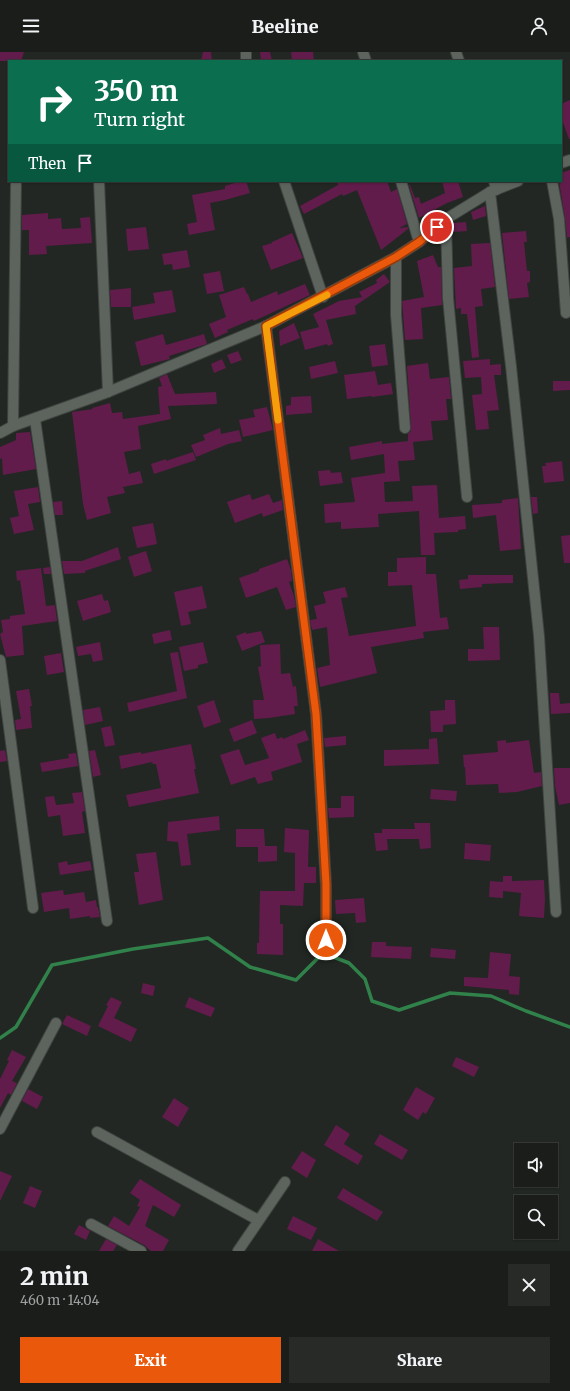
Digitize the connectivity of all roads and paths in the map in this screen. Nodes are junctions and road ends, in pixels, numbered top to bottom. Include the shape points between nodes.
1 (16, 182) edge
2 (99, 182) edge
3 (284, 182) edge
4 (401, 182) edge
5 (514, 182) edge
6 (552, 182) edge
7 (493, 188) edge
8 (446, 219) junction
9 (419, 242) junction
10 (396, 257) junction
11 (323, 297) junction
12 (566, 313) dead end
13 (266, 326) junction
14 (108, 392) junction
15 (35, 419) junction
16 (13, 426) junction
17 (405, 428) dead end
18 (0, 433) edge
19 (467, 498) dead end
20 (0, 660) edge
21 (33, 908) dead end
22 (556, 912) dead end
23 (107, 921) dead end
24 (326, 940) dead end
25 (56, 1023) dead end
26 (0, 1129) edge
27 (97, 1132) dead end
28 (285, 1182) dead end
29 (258, 1220) junction
30 (90, 1224) dead end
31 (141, 1251) edge
32 (238, 1251) edge

1 - 16 street
2 - 14 street
3 - 11 street
4 - 9 street
5 - 7 street
6 - 12 street via 559,219
7 - 8 street
7 - 22 street via 539,636
8 - 9 street
8 - 19 street via 448,298
9 - 10 street
10 - 11 street
10 - 17 street via 396,315
11 - 13 street
13 - 14 street
13 - 24 street via 316,714 326,884
14 - 15 street
15 - 16 street
15 - 23 street
16 - 18 street
20 - 21 street
25 - 26 street
27 - 29 street
28 - 29 street
29 - 32 street
30 - 31 street

